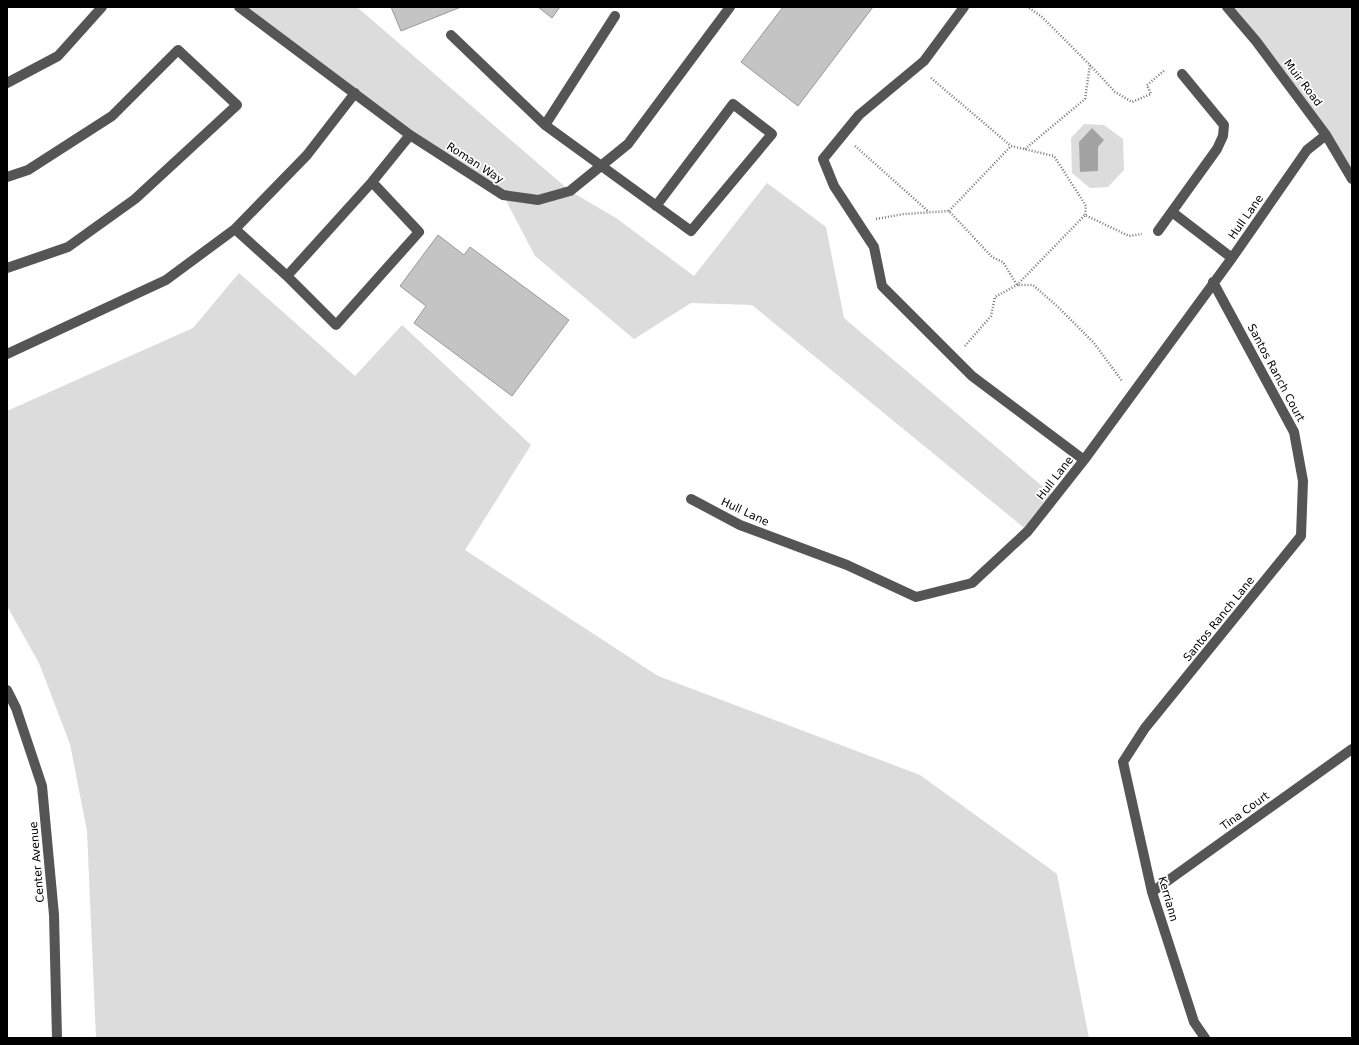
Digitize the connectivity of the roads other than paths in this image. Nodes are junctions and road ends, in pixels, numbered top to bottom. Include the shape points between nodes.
1 (102, 7) edge
2 (239, 7) edge
3 (730, 7) edge
4 (964, 7) edge
5 (1227, 7) edge
6 (615, 16) dead end
7 (450, 35) dead end
8 (1182, 74) road end
9 (7, 83) edge
10 (354, 94) junction
11 (545, 125) junction
12 (410, 135) junction
13 (1326, 135) junction
14 (601, 166) junction
15 (7, 177) edge
16 (1352, 179) edge
17 (372, 182) junction
18 (656, 206) junction
19 (1172, 212) junction
20 (235, 229) junction
21 (1158, 231) road end
22 (1232, 258) junction
23 (7, 268) edge
24 (286, 276) junction
25 (1213, 282) junction
26 (7, 354) edge
27 (1084, 460) junction
28 (1303, 481) joint
29 (691, 499) dead end
30 (7, 690) edge
31 (1352, 748) edge
32 (1123, 762) joint
33 (1152, 892) junction
34 (57, 1038) edge
35 (1205, 1038) edge

1 - 9 street via 58,56
2 - 10 street, Roman Way
3 - 14 street, Roman Way via 628,144
4 - 27 street via 924,61 859,115 823,159 834,186 874,247 882,286 972,376
5 - 13 street, Muir Road via 1256,41
6 - 11 street
7 - 11 street
8 - 19 street via 1224,125 1223,136 1217,149
10 - 12 street, Roman Way
10 - 20 street via 306,155
11 - 14 street
12 - 14 street, Roman Way via 503,195 538,200 570,191
12 - 17 street
13 - 16 street, Muir Road
13 - 22 street, Hull Lane via 1307,150
14 - 18 street
15 - 23 street via 28,170 112,116 178,50 237,105 135,199 68,247
17 - 24 street
17 - 24 street via 419,232 336,325
18 - 18 street via 734,104 772,134 691,231
19 - 21 street
19 - 22 street
20 - 24 street
20 - 26 street via 166,280
22 - 25 street, Hull Lane
25 - 27 street, Hull Lane
25 - 28 street, Santos Ranch Court via 1294,432
27 - 29 street, Hull Lane via 1028,531 972,583 916,596 847,565 740,525
28 - 32 street, Santos Ranch Lane via 1301,536 1145,728
30 - 34 street, Center Avenue via 16,708 42,786 54,915
31 - 33 street, Tina Court
32 - 33 street, Kerriann
33 - 35 street, Kerriann via 1194,1022

